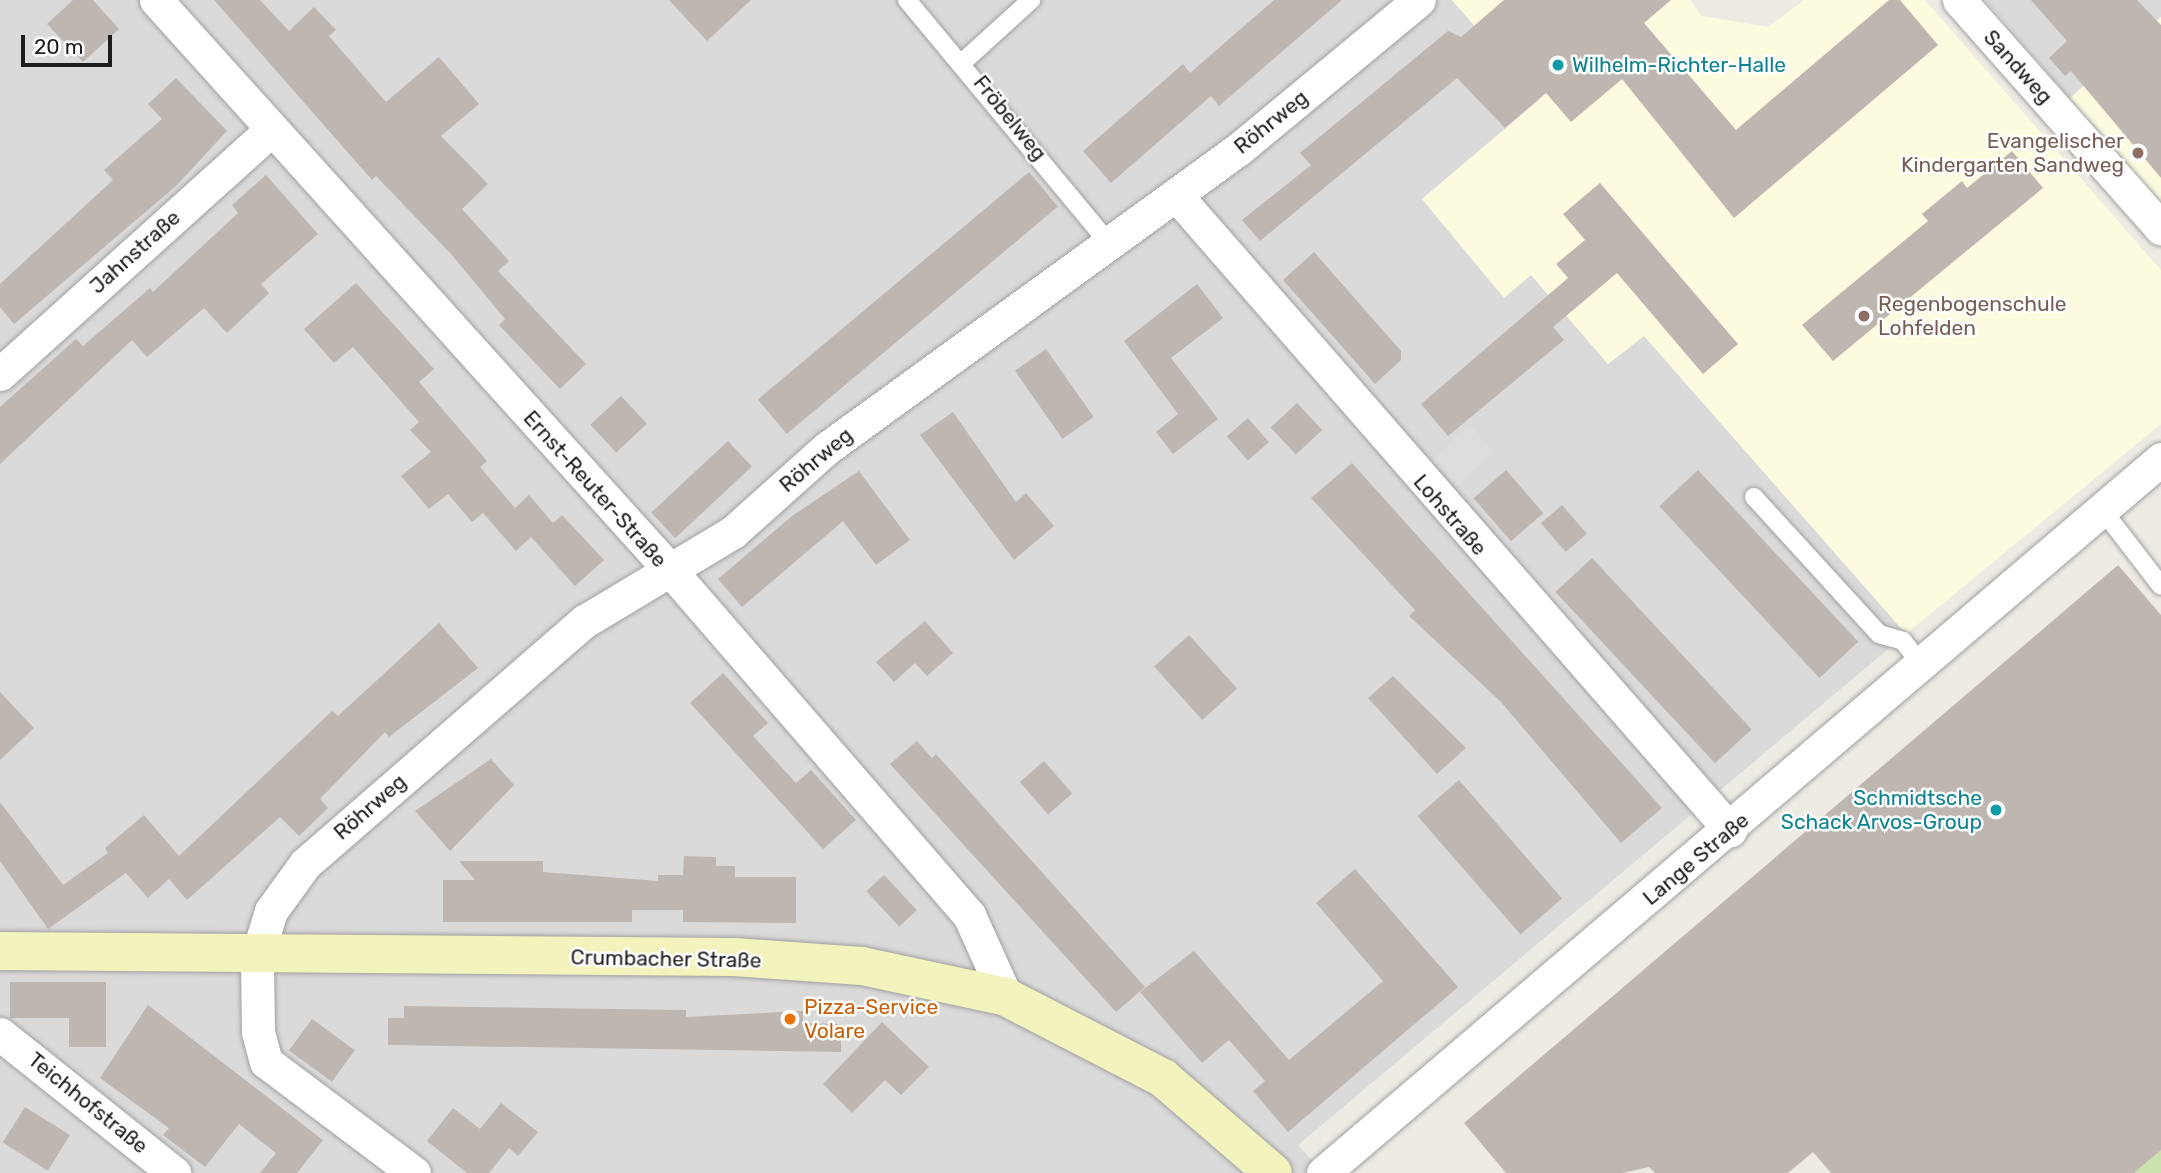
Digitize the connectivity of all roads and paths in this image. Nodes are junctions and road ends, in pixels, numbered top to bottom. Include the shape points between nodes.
1 (156, 0) edge
2 (906, 0) edge
3 (1031, 0) edge
4 (1419, 0) edge
5 (1959, 0) edge
6 (964, 61) junction
7 (270, 131) junction
8 (1176, 195) junction
9 (2161, 228) edge
10 (1107, 241) junction
11 (0, 374) edge
12 (2161, 459) edge
13 (1754, 497) dead end
14 (2101, 508) junction
15 (670, 570) junction
16 (2161, 586) edge
17 (1922, 665) junction
18 (1730, 830) junction
19 (0, 951) edge
20 (257, 956) junction
21 (1006, 997) junction
22 (0, 1034) edge
23 (174, 1173) edge
24 (414, 1173) edge
25 (1273, 1173) edge
26 (1323, 1173) edge

1 - 7 street, Ernst-Reuter-Straße
2 - 6 lane, Fröbelweg
3 - 6 lane
4 - 8 street, Röhrweg
5 - 9 street, Sandweg
6 - 10 lane, Fröbelweg
7 - 11 street, Jahnstraße
7 - 15 street, Ernst-Reuter-Straße
8 - 10 street, Röhrweg
8 - 18 street, Lohstraße
10 - 15 street, Röhrweg via 827,448 733,532
12 - 14 street, Lange Straße
13 - 17 lane via 1879,634 1903,641
14 - 16 lane
14 - 17 street, Lange Straße
15 - 20 street, Röhrweg via 585,621 305,864 271,911
15 - 21 street, Ernst-Reuter-Straße via 969,915
17 - 18 street, Lange Straße
18 - 26 street, Lange Straße
19 - 20 main road, Crumbacher Straße
20 - 21 main road, Crumbacher Straße via 734,957 862,966
20 - 24 street, Röhrweg via 258,1032 267,1062
21 - 25 main road, Crumbacher Straße via 1163,1078
22 - 23 street, Teichhofstraße

